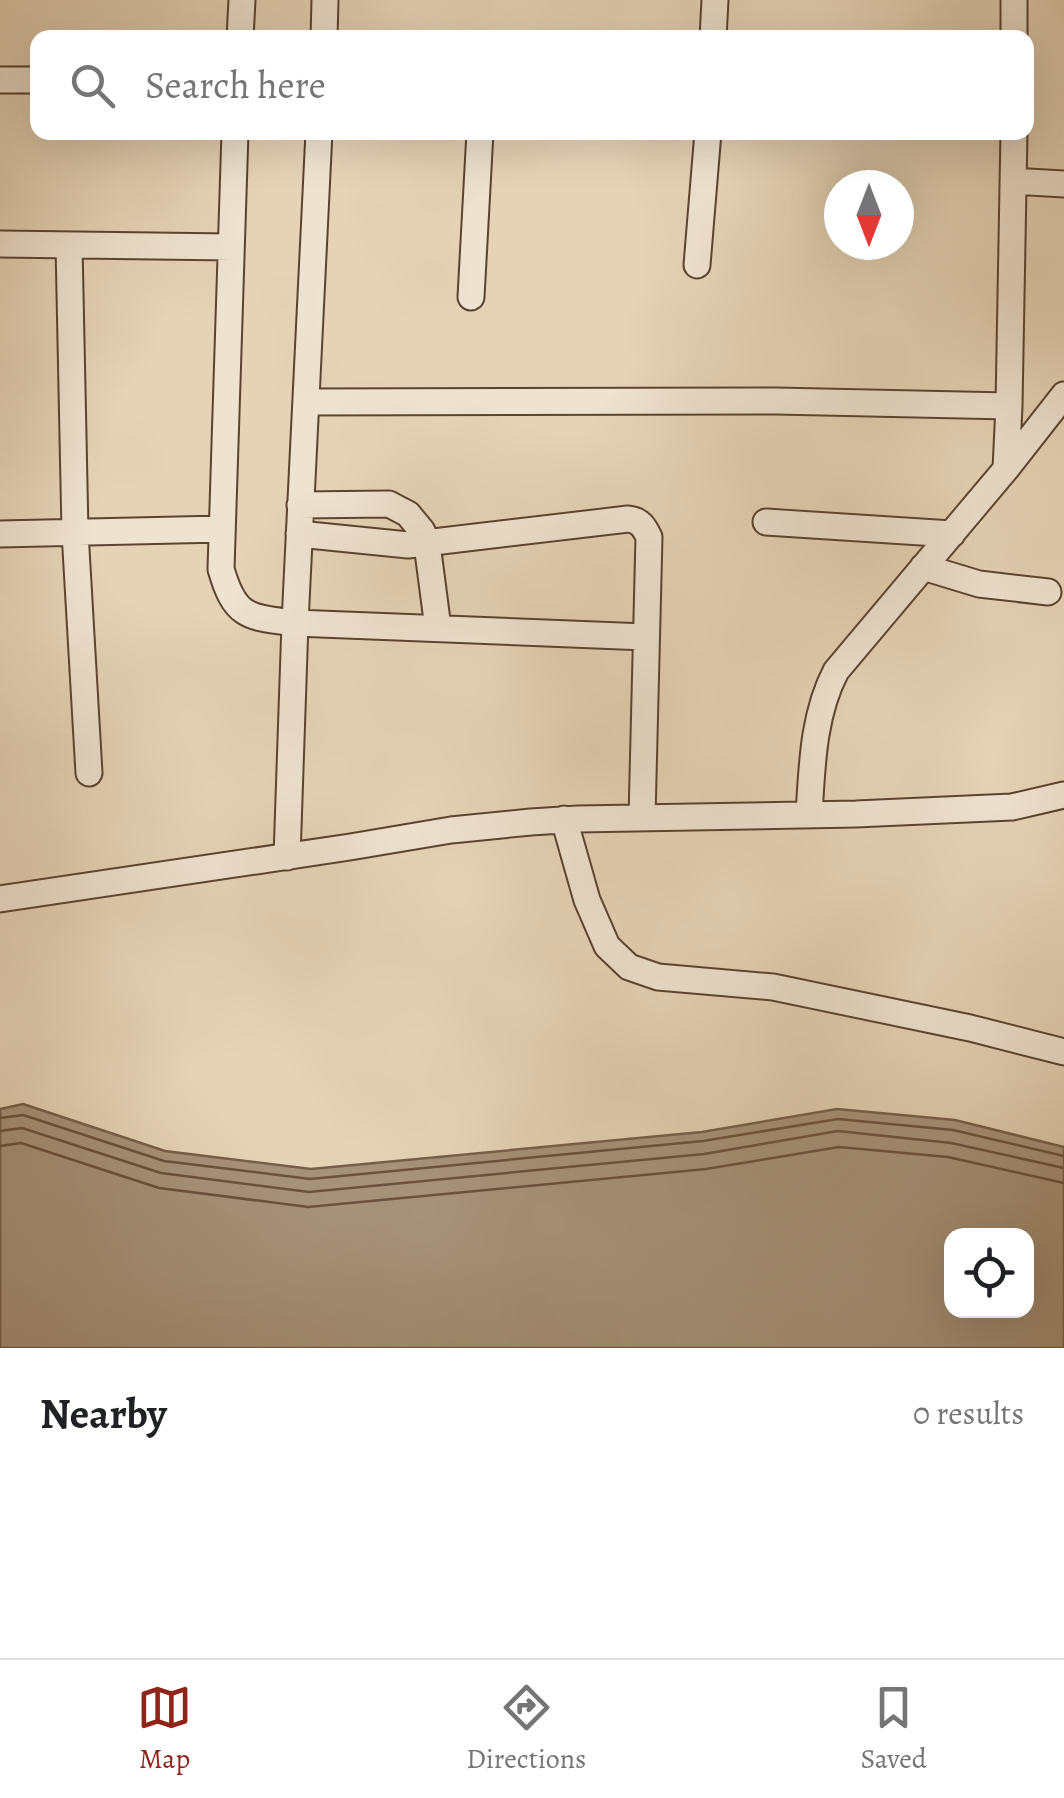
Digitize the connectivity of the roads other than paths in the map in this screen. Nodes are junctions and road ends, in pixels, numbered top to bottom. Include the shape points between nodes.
1 (242, 0) edge
2 (325, 0) edge
3 (715, 0) edge
4 (1014, 0) edge
5 (240, 30) edge
6 (324, 30) edge
7 (713, 30) edge
8 (1014, 30) edge
9 (0, 80) edge
10 (30, 80) edge
11 (235, 140) edge
12 (319, 140) edge
13 (480, 140) edge
14 (707, 140) edge
15 (1014, 140) edge
16 (1013, 181) junction
17 (1064, 184) edge
18 (0, 244) edge
19 (69, 245) junction
20 (231, 247) junction
21 (696, 265) dead end
22 (470, 296) dead end
23 (1064, 395) edge
24 (307, 402) junction
25 (1009, 406) junction
26 (1006, 469) junction
27 (300, 505) junction
28 (766, 522) dead end
29 (222, 529) junction
30 (75, 532) junction
31 (0, 534) edge
32 (299, 534) junction
33 (952, 534) junction
34 (427, 544) junction
35 (924, 567) junction
36 (1048, 592) dead end
37 (295, 623) junction
38 (438, 628) junction
39 (646, 637) junction
40 (90, 773) dead end
41 (1064, 796) edge
42 (809, 815) junction
43 (642, 817) junction
44 (564, 820) junction
45 (287, 857) junction
46 (0, 899) edge
47 (1064, 1052) edge

1 - 5 street
2 - 6 street
3 - 7 street
4 - 8 street
9 - 10 street
11 - 20 street
12 - 24 street
13 - 22 street
14 - 21 street
15 - 16 street
16 - 17 street
16 - 25 street
18 - 19 street
19 - 20 street
19 - 30 street
20 - 29 street
23 - 26 street
24 - 25 street
24 - 27 street
25 - 26 street
26 - 33 street
27 - 32 street
27 - 34 street via 389,504 408,514
28 - 33 street
29 - 30 street
29 - 37 street via 228,593 256,618
30 - 31 street
30 - 40 street
32 - 34 street
32 - 37 street
33 - 35 street
34 - 38 street
34 - 39 street via 635,520 649,537
35 - 36 street via 979,584
35 - 42 street via 828,686
37 - 38 street
37 - 45 street
38 - 39 street
39 - 43 street
41 - 42 street via 1012,806
42 - 43 street
43 - 44 street
44 - 45 street via 451,830
44 - 47 street via 587,900 608,946 629,967 658,977 773,987
45 - 46 street

